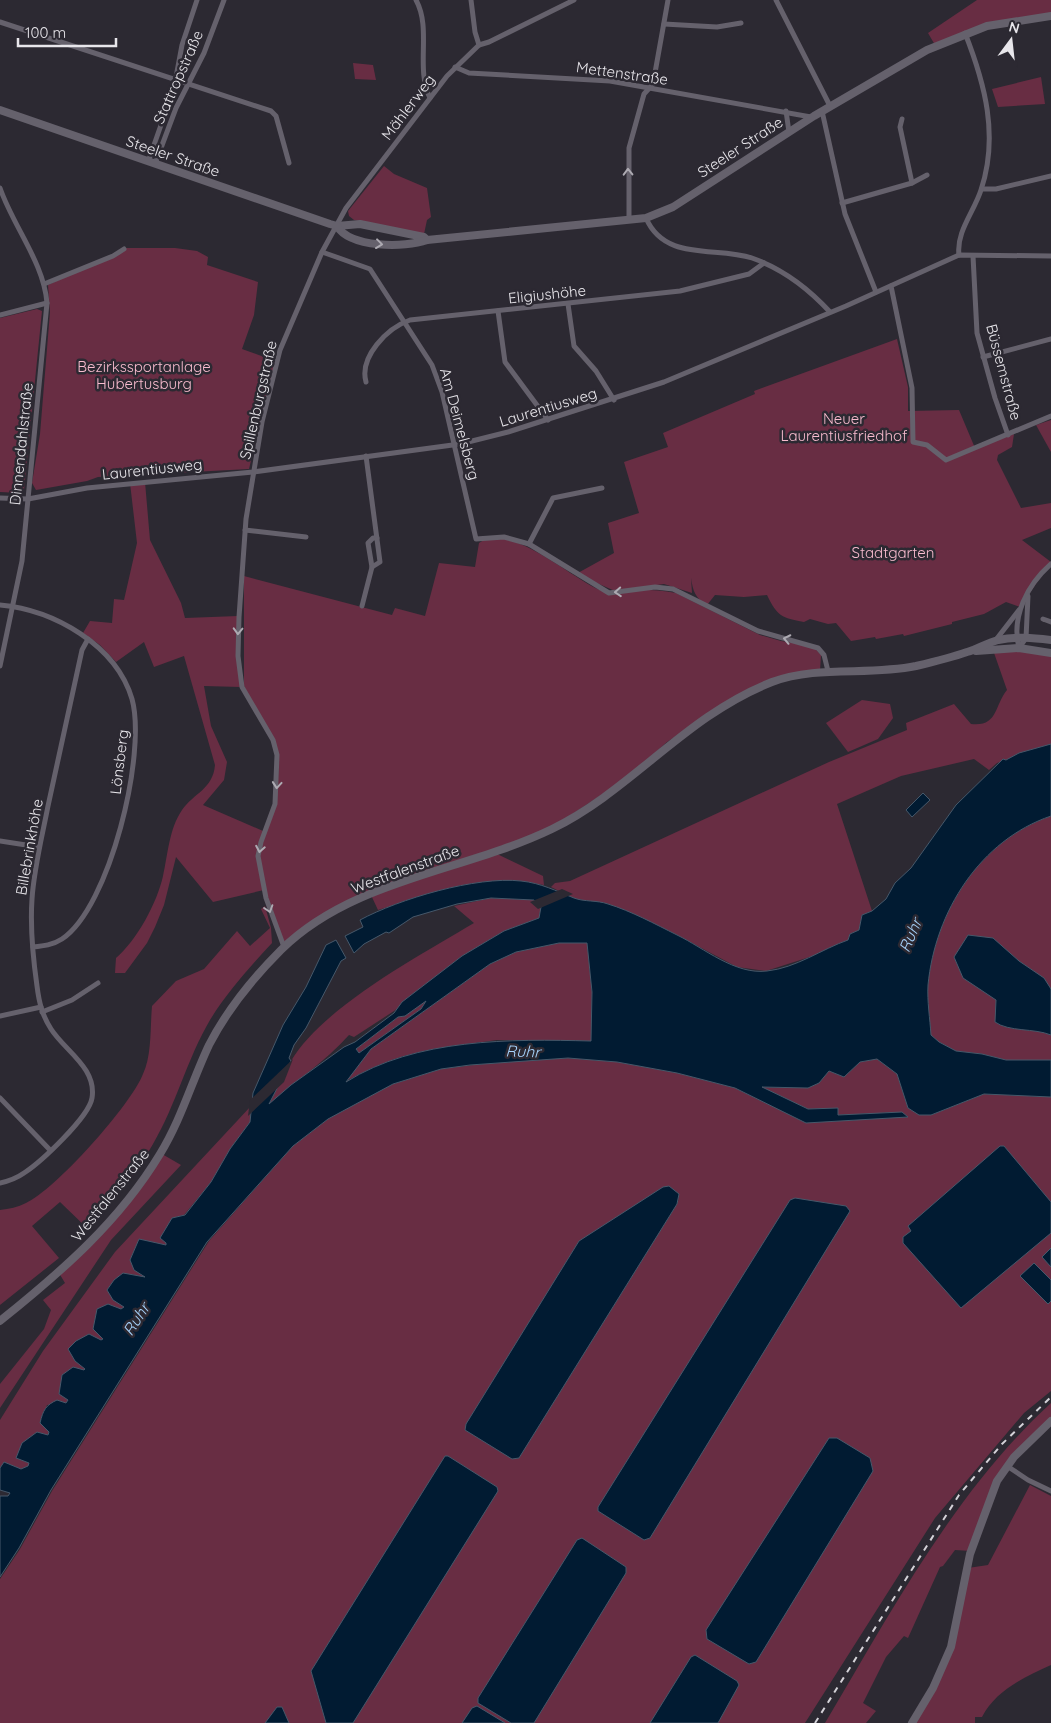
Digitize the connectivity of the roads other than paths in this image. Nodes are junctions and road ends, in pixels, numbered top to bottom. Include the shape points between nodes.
1 (197, 0) edge
2 (224, 0) edge
3 (416, 0) edge
4 (471, 0) edge
5 (574, 0) edge
6 (668, 0) edge
7 (776, 0) edge
8 (1051, 16) edge
9 (0, 22) edge
10 (741, 23) dead end
11 (664, 24) junction
12 (965, 33) junction
13 (479, 45) junction
14 (455, 67) junction
15 (175, 80) junction
16 (188, 84) junction
17 (650, 88) junction
18 (430, 98) junction
19 (830, 106) junction
20 (0, 110) edge
21 (786, 111) junction
22 (822, 111) junction
23 (812, 117) junction
24 (902, 118) dead end
25 (789, 132) junction
26 (151, 163) junction
27 (289, 163) dead end
28 (927, 175) dead end
29 (1051, 176) edge
30 (912, 183) junction
31 (0, 188) edge
32 (982, 189) junction
33 (842, 202) junction
34 (646, 218) junction
35 (629, 220) junction
36 (337, 226) junction
37 (427, 240) junction
38 (124, 249) dead end
39 (322, 252) junction
40 (959, 255) junction
41 (973, 256) junction
42 (1051, 256) edge
43 (764, 263) junction
44 (44, 284) junction
45 (891, 286) junction
46 (876, 292) junction
47 (47, 303) junction
48 (568, 304) junction
49 (498, 311) junction
50 (830, 312) junction
51 (0, 315) edge
52 (405, 321) junction
53 (1051, 339) edge
54 (983, 357) junction
55 (366, 382) dead end
56 (614, 400) junction
57 (1051, 416) edge
58 (548, 420) junction
59 (1008, 435) junction
60 (454, 444) junction
61 (366, 456) junction
62 (254, 472) junction
63 (602, 488) dead end
64 (0, 498) edge
65 (28, 499) junction
66 (245, 530) junction
67 (306, 537) dead end
68 (377, 538) junction
69 (529, 544) junction
70 (1051, 564) edge
71 (372, 567) junction
72 (1028, 595) junction
73 (0, 605) edge
74 (362, 606) dead end
75 (13, 607) junction
76 (1019, 610) junction
77 (1043, 619) dead end
78 (1051, 622) edge
79 (1026, 634) junction
80 (1016, 638) junction
81 (88, 640) junction
82 (1051, 640) edge
83 (995, 641) junction
84 (1019, 648) junction
85 (969, 652) junction
86 (1051, 652) edge
87 (0, 666) edge
88 (828, 670) junction
89 (0, 841) edge
90 (39, 848) junction
91 (33, 947) junction
92 (284, 947) junction
93 (98, 984) dead end
94 (41, 1010) junction
95 (0, 1016) edge
96 (0, 1098) edge
97 (50, 1150) junction
98 (0, 1183) edge
99 (0, 1321) edge
100 (1051, 1421) edge
101 (1007, 1466) junction
102 (1051, 1491) edge
103 (912, 1723) edge

1 - 15 street, Stattropstraße via 182,45
2 - 16 street, Stattropstraße via 208,45
3 - 18 street via 421,17 425,85
4 - 13 street via 474,32
5 - 13 street
6 - 11 street
7 - 19 street
8 - 12 main road, Steeler Straße via 1003,22
9 - 15 street
10 - 11 street via 717,27
11 - 17 street
12 - 19 main road, Steeler Straße via 927,50
12 - 32 street via 985,88 988,109 988,145
13 - 14 street, Mählerweg
14 - 17 street, Mettenstraße via 469,73 610,81
14 - 18 street, Mählerweg
15 - 16 street
15 - 26 street, Stattropstraße
16 - 26 street, Stattropstraße
16 - 27 street via 274,113
17 - 21 street, Mettenstraße
35 -> 17 street via 628,148 644,94
18 - 36 street, Mählerweg via 346,208
19 - 22 main road, Steeler Straße
20 - 26 main road, Steeler Straße
21 - 23 street, Mettenstraße
21 - 25 street
22 - 23 main road, Steeler Straße
22 - 33 street
23 - 25 main road, Steeler Straße
24 - 30 street via 900,127
25 - 34 main road, Steeler Straße via 673,207
26 - 36 main road, Steeler Straße
28 - 30 street
29 - 32 street via 996,190
30 - 33 street
31 - 44 street, Dinnendahlstraße
32 - 40 street via 960,237
33 - 46 street
34 - 35 main road, Steeler Straße
34 - 43 street via 655,232 679,248 733,254
35 - 37 main road, Steeler Straße
36 - 37 main road, Steeler Straße via 360,224
36 -> 37 main road, Steeler Straße via 345,236 379,244 414,244
36 - 39 street, Spillenburgstraße
38 - 44 street
39 - 52 street, Am Deimelsberg via 370,269
39 - 62 street, Spillenburgstraße via 280,350 262,422
40 - 41 street, Laurentiusweg
40 - 45 street, Laurentiusweg
41 - 42 street, Laurentiusweg
41 - 54 street, Büssemstraße via 978,333
43 - 48 street, Eligiushöhe via 750,274 697,288
43 - 50 street via 786,273
44 - 47 street, Dinnendahlstraße
45 - 46 street, Laurentiusweg
45 - 59 street via 912,388 913,442 927,445 946,460
46 - 50 street, Laurentiusweg
47 - 51 street
47 - 65 street, Dinnendahlstraße
48 - 49 street, Eligiushöhe
48 - 56 street via 574,346 596,371
49 - 52 street, Eligiushöhe
49 - 58 street via 505,362
50 - 56 street, Laurentiusweg
52 - 55 street, Eligiushöhe via 376,344 363,374
52 - 60 street, Am Deimelsberg via 436,374
53 - 54 street
54 - 59 street, Büssemstraße
56 - 58 street, Laurentiusweg
57 - 59 street
58 - 60 street, Laurentiusweg
60 - 61 street, Laurentiusweg
60 - 69 street, Am Deimelsberg via 476,539 504,537
61 - 62 street, Laurentiusweg
61 - 68 street
62 - 65 street, Laurentiusweg via 136,482
62 - 66 street, Spillenburgstraße
63 - 69 street via 553,498
64 - 65 street, Laurentiusweg
65 - 75 street, Dinnendahlstraße via 20,576
66 - 67 street
66 -> 92 street, Spillenburgstraße via 238,633 242,687 273,740 278,765 275,804 261,842 258,869 267,904
68 - 71 street via 380,562
68 - 71 street via 368,543
88 -> 69 street, Am Deimelsberg via 824,655 810,644 758,632 673,589 655,587 609,593
70 - 72 street
71 - 74 street
72 - 76 street
72 - 79 street
73 - 75 street, Lönsberg
75 - 81 street, Lönsberg via 57,622
75 - 87 street, Dinnendahlstraße
76 - 80 street
76 - 83 street
77 - 78 street
79 - 80 main road
79 - 82 main road
79 - 84 street
80 - 83 main road
80 - 84 street
81 - 90 street, Billebrinkhöhe via 82,650
81 - 91 street, Lönsberg via 116,666 132,698 136,732 128,793 112,855 84,916 61,940
83 - 85 main road
84 - 85 main road
84 - 86 main road
85 - 88 main road, Westfalenstraße via 887,671
88 - 92 main road, Westfalenstraße via 783,679 750,691 699,722 597,803 574,817 502,849 353,901 310,926
89 - 90 street
90 - 91 street, Billebrinkhöhe via 32,899
91 - 94 street, Billebrinkhöhe
92 - 99 main road, Westfalenstraße via 222,1023 173,1130 138,1186 84,1250
93 - 94 street via 72,1000
94 - 95 street
94 - 97 street, Billebrinkhöhe via 54,1033 89,1076 93,1091 91,1105 83,1118
96 - 97 street
97 - 98 street, Billebrinkhöhe via 26,1172
100 - 101 main road
101 - 102 street
101 - 103 main road via 994,1489 970,1554 951,1647

